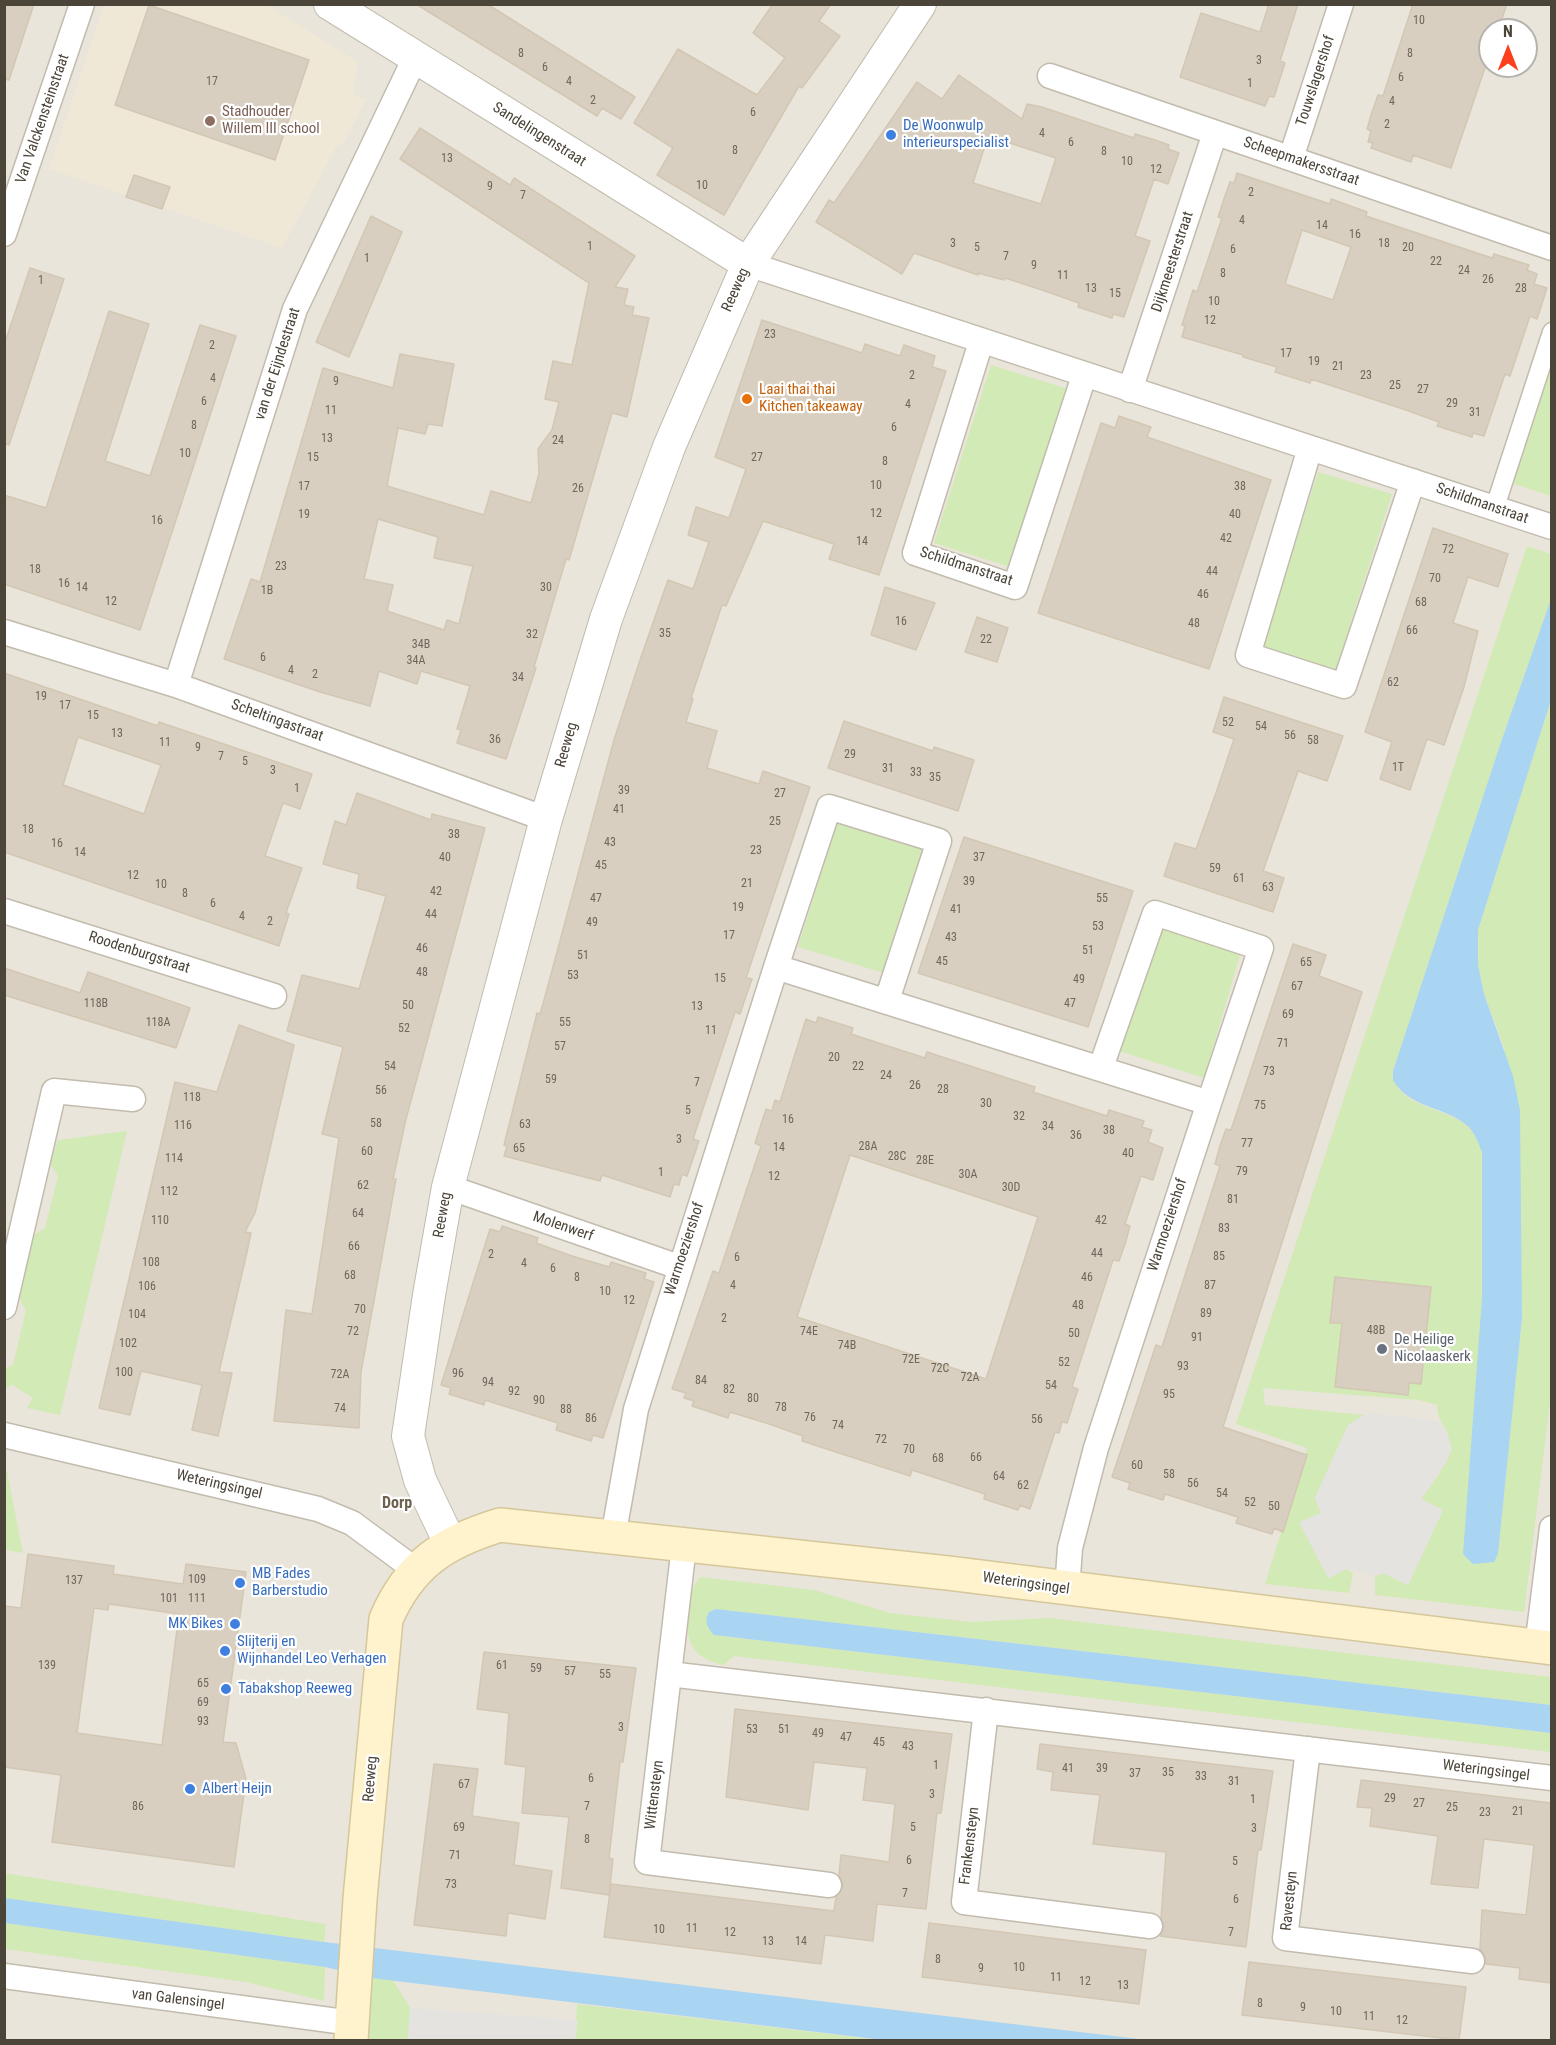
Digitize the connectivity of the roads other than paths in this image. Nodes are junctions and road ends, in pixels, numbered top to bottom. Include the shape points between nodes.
1 (82, 4) edge
2 (330, 4) edge
3 (920, 4) edge
4 (1341, 4) edge
5 (415, 58) junction
6 (1050, 76) dead end
7 (1215, 133) junction
8 (1291, 158) junction
9 (4, 234) edge
10 (1551, 248) edge
11 (748, 264) junction
12 (1551, 332) edge
13 (981, 342) junction
14 (1084, 376) junction
15 (1130, 390) junction
16 (1310, 448) junction
17 (1413, 481) junction
18 (1495, 507) junction
19 (1551, 527) edge
20 (4, 632) edge
21 (176, 685) junction
22 (546, 819) junction
23 (4, 911) edge
24 (776, 967) junction
25 (274, 996) dead end
26 (887, 1000) junction
27 (1101, 1067) junction
28 (133, 1099) dead end
29 (1209, 1103) junction
30 (448, 1187) junction
31 (679, 1267) junction
32 (4, 1307) edge
33 (4, 1435) edge
34 (500, 1525) joint
35 (1551, 1528) edge
36 (613, 1537) junction
37 (450, 1543) junction
38 (684, 1546) junction
39 (417, 1571) junction
40 (1066, 1590) junction
41 (1544, 1648) edge
42 (669, 1674) junction
43 (986, 1710) junction
44 (1308, 1749) junction
45 (1551, 1778) edge
46 (829, 1885) dead end
47 (1150, 1926) dead end
48 (1472, 1961) dead end
49 (4, 1976) edge
50 (352, 2032) edge

1 - 9 street, Van Valckensteinstraat
2 - 5 street, Sandelingenstraat
3 - 11 street, Reeweg
4 - 8 street, Touwslagershof
5 - 11 street, Sandelingenstraat
5 - 21 street, van der Eijndestraat via 295,309
6 - 7 street, Scheepmakersstraat
7 - 8 street, Scheepmakersstraat
7 - 15 street, Dijkmeesterstraat
8 - 10 street, Scheepmakersstraat
11 - 13 street, Schildmanstraat
11 - 22 street, Reeweg via 673,437 606,619
12 - 18 street
13 - 14 street, Schildmanstraat
13 - 14 street, Schildmanstraat via 915,553 1004,583 1015,586
14 - 15 street, Schildmanstraat
15 - 16 street, Schildmanstraat
16 - 17 street, Schildmanstraat
16 - 17 street via 1248,655 1344,686
17 - 18 street, Schildmanstraat
18 - 19 street, Schildmanstraat
20 - 21 street, Scheltingastraat
21 - 22 street, Scheltingastraat
22 - 30 street, Reeweg
23 - 25 street, Roodenburgstraat
24 - 26 street
24 - 26 street, Warmoeziershof via 829,807 939,841
24 - 31 street, Warmoeziershof
26 - 27 street
27 - 29 street
27 - 29 street, Warmoeziershof via 1155,913 1251,944 1261,948
28 - 32 street via 54,1091
29 - 40 street, Warmoeziershof via 1095,1448 1070,1548
30 - 31 street, Molenwerf
30 - 37 street, Reeweg via 408,1436 420,1480
31 - 36 street, Warmoeziershof via 636,1409
33 - 39 street, Weteringsingel via 318,1509 352,1523
34 - 36 main road, Weteringsingel
34 - 37 main road, Reeweg
35 - 41 street
36 - 38 main road, Weteringsingel
37 - 39 main road, Reeweg
38 - 40 main road, Weteringsingel via 948,1573
38 - 42 street, Wittensteyn
39 - 50 main road, Reeweg via 398,1591 386,1619
40 - 41 main road, Weteringsingel
42 - 43 street, Weteringsingel
42 - 46 street, Wittensteyn via 647,1862
43 - 44 street, Weteringsingel
43 - 47 street, Frankensteyn via 964,1902
44 - 45 street, Weteringsingel
44 - 48 street, Ravesteyn via 1285,1938
49 - 50 street, van Galensingel

